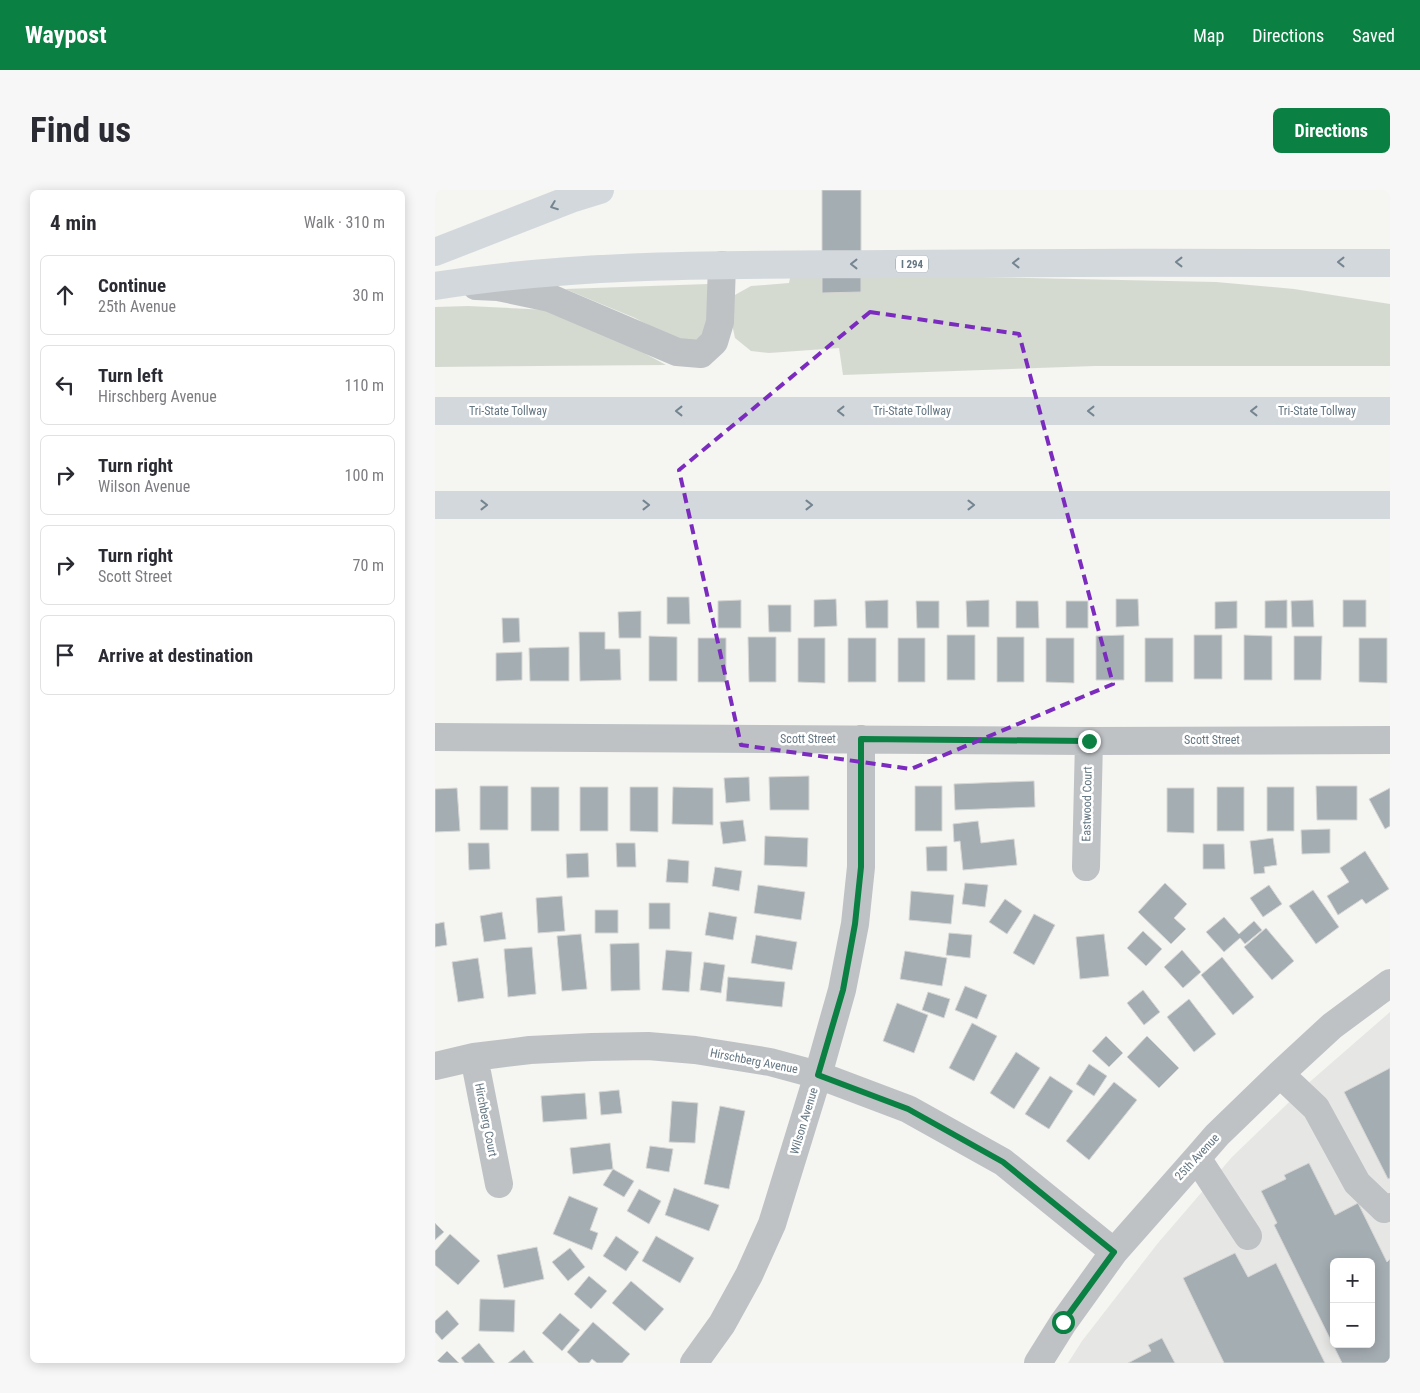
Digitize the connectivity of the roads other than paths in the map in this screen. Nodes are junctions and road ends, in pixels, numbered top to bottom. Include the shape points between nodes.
1 (600, 190) edge
2 (435, 252) edge
3 (1390, 262) edge
4 (722, 265) junction
5 (439, 285) edge
6 (1390, 411) edge
7 (435, 412) edge
8 (435, 505) edge
9 (1390, 505) edge
10 (435, 737) edge
11 (861, 739) junction
12 (1390, 740) edge
13 (1089, 741) junction
14 (1086, 866) dead end
15 (1390, 983) edge
16 (474, 1057) junction
17 (435, 1066) edge
18 (1280, 1074) junction
19 (818, 1075) junction
20 (1197, 1158) junction
21 (499, 1184) dead end
22 (1390, 1206) edge
23 (1248, 1236) dead end
24 (1114, 1252) junction
25 (1046, 1360) edge
26 (694, 1363) edge

1 -> 2 highway
3 -> 4 highway, I 294
4 - 5 highway, I 294 via 579,269
4 - 5 street via 720,322 714,342 701,354 677,352 551,298 498,287
6 -> 7 highway, Tri-State Tollway
8 -> 9 highway
10 - 11 street, Scott Street
11 - 13 street, Scott Street
11 - 19 street, Wilson Avenue via 861,867 855,924 843,990
12 - 13 street, Scott Street
13 - 14 street, Eastwood Court
15 - 18 street, 25th Avenue via 1332,1026
16 - 17 street, Hirschberg Avenue
16 - 19 street, Hirschberg Avenue via 592,1046 648,1046 770,1062
16 - 21 street, Hirchberg Court
18 - 20 street, 25th Avenue
18 - 22 street via 1316,1108 1357,1183 1384,1209
19 - 24 street, Hirschberg Avenue via 908,1109 1003,1162
19 - 26 street, Wilson Avenue via 773,1224 749,1275
20 - 23 street
20 - 24 street, 25th Avenue
24 - 25 street, 25th Avenue via 1063,1322

